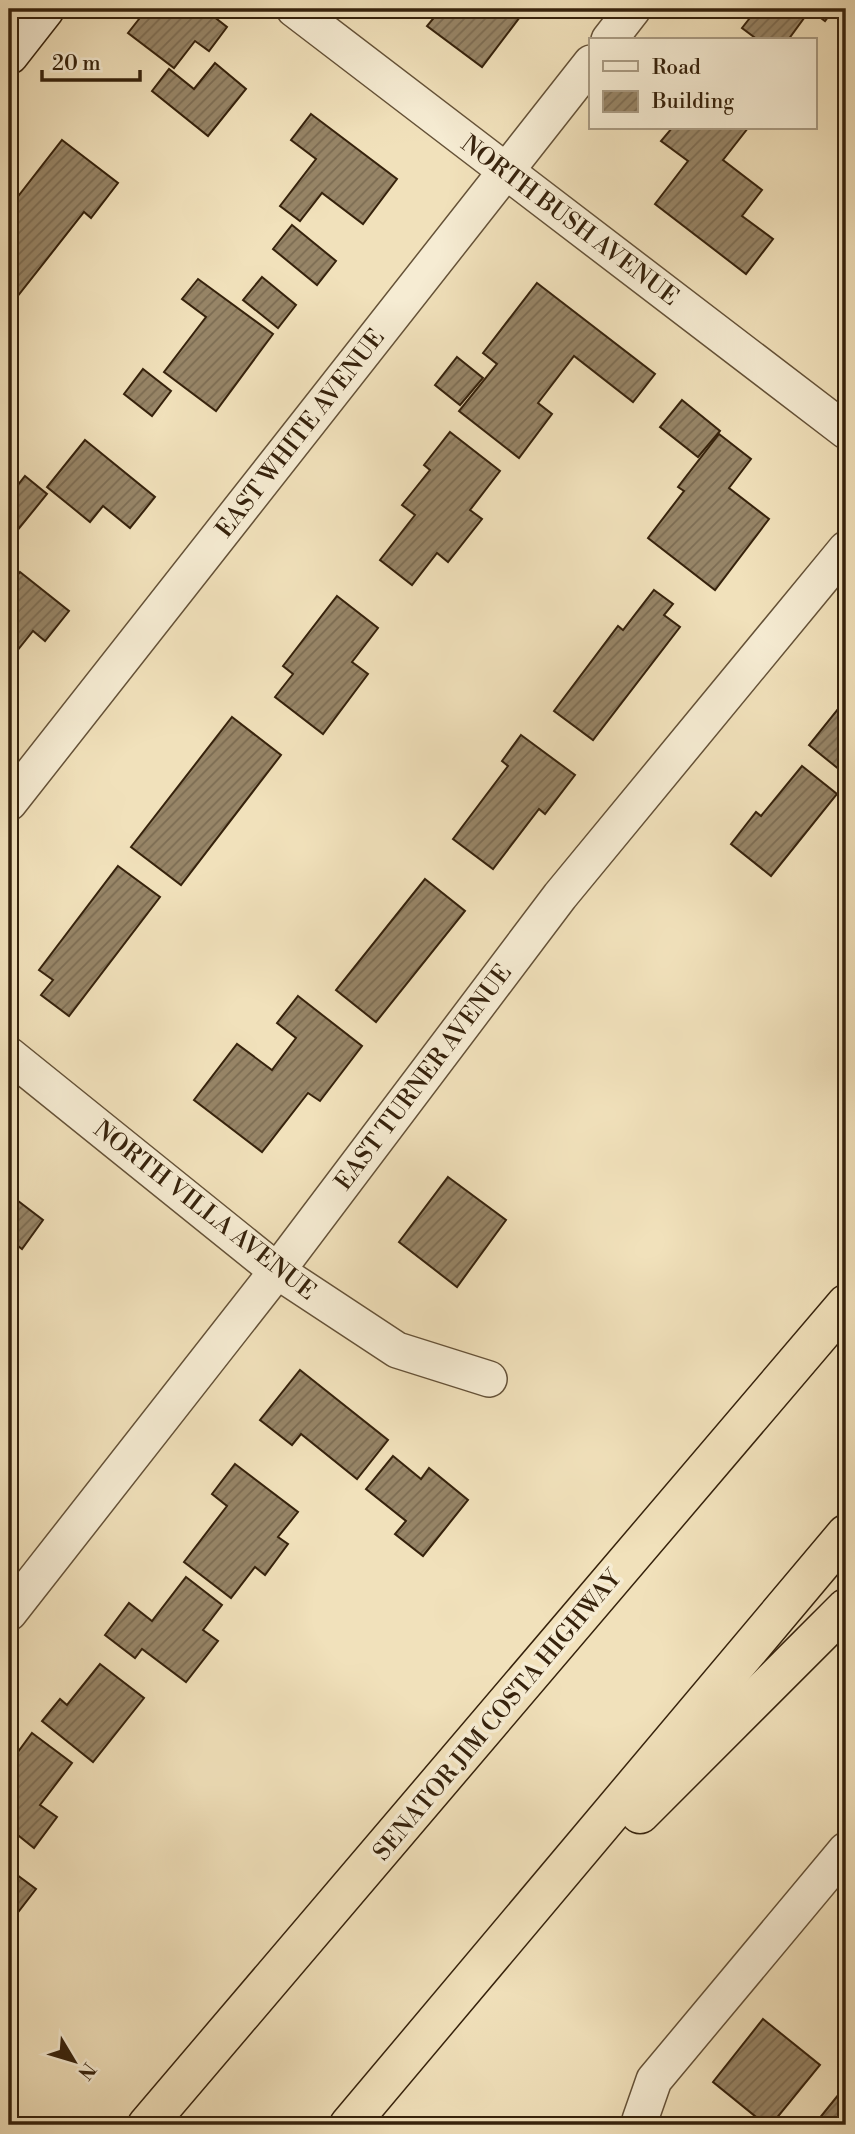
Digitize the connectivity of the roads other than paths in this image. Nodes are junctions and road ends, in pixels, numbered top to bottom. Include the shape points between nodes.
1 (45, 9) edge
2 (294, 9) edge
3 (633, 9) edge
4 (611, 38) edge
5 (9, 55) edge
6 (589, 66) edge
7 (506, 172) junction
8 (846, 431) edge
9 (846, 549) edge
10 (9, 803) edge
11 (9, 1055) edge
12 (277, 1270) junction
13 (846, 1304) edge
14 (489, 1379) dead end
15 (846, 1534) edge
16 (846, 1608) edge
17 (9, 1614) edge
18 (846, 1850) edge
19 (458, 1996) junction
20 (147, 2125) edge
21 (349, 2125) edge
22 (643, 2125) edge

1 - 5 main road
2 - 7 street, NORTH BUSH AVENUE
3 - 4 street
6 - 7 street, EAST WHITE AVENUE
7 - 8 street, NORTH BUSH AVENUE
7 - 10 street, EAST WHITE AVENUE
9 - 12 street, EAST TURNER AVENUE via 560,896
11 - 12 street, NORTH VILLA AVENUE
12 - 14 street, NORTH VILLA AVENUE via 397,1350
12 - 17 street, EAST TURNER AVENUE
13 - 20 highway, SENATOR JIM COSTA HIGHWAY
15 - 19 highway
16 - 19 highway
18 - 22 street via 654,2080 640,2120
19 - 21 highway

